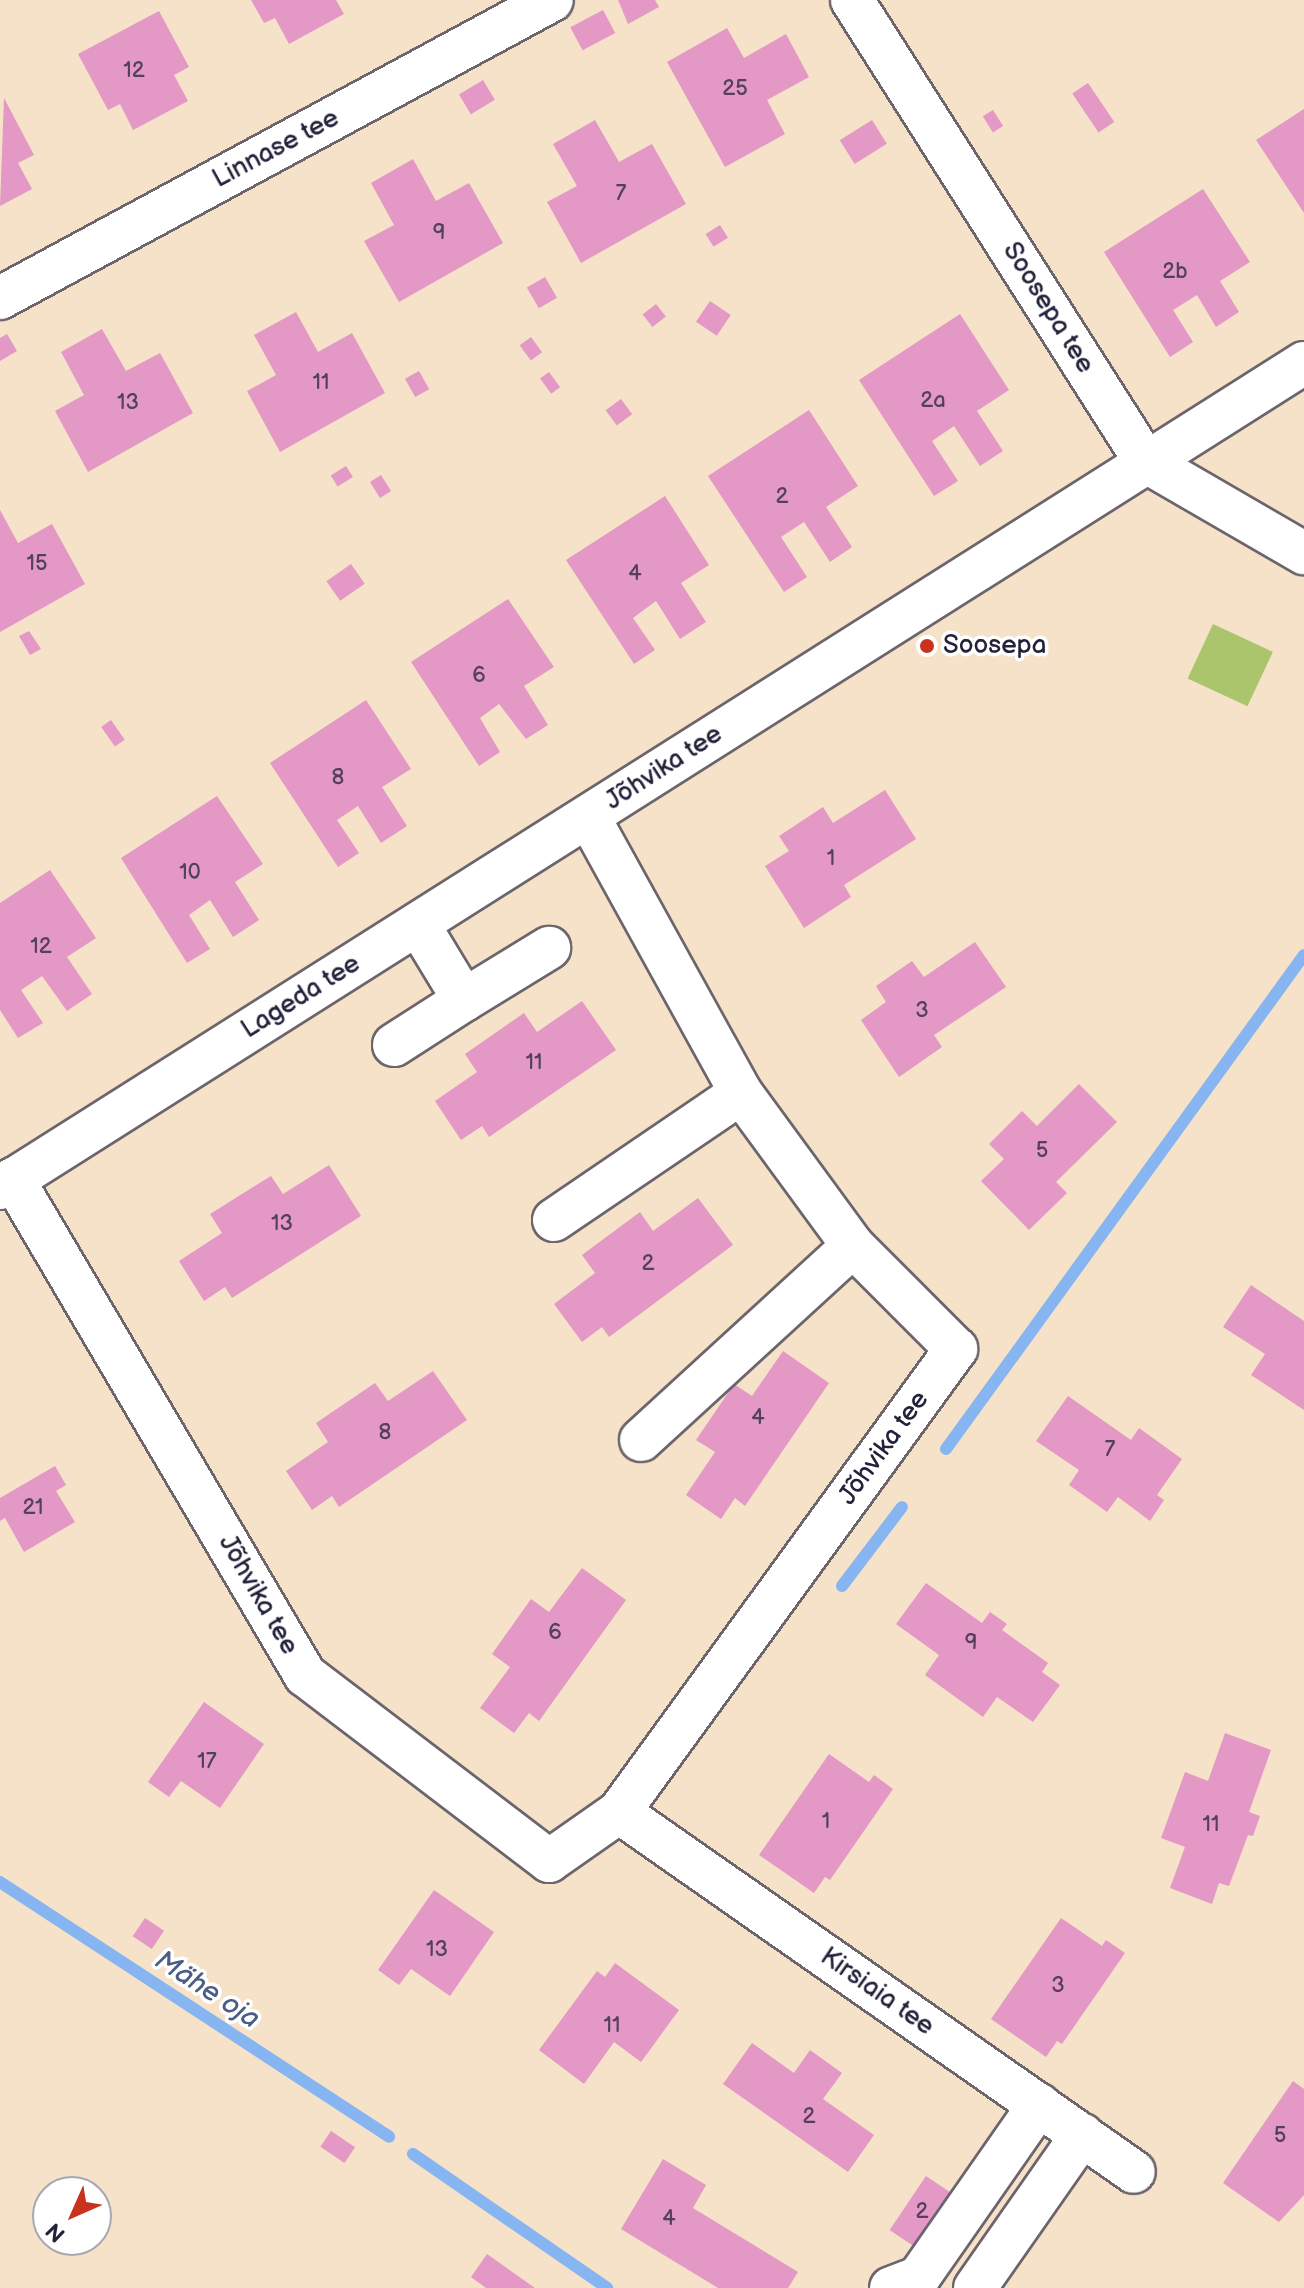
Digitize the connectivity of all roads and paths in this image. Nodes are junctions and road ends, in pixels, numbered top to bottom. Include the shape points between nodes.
1 (552, 0) edge
2 (852, 0) edge
3 (0, 298) edge
4 (1304, 363) edge
5 (1145, 461) junction
6 (1304, 553) edge
7 (588, 816) junction
8 (418, 924) junction
9 (549, 948) dead end
10 (464, 1000) junction
11 (394, 1045) dead end
12 (741, 1093) junction
13 (7, 1184) edge
14 (554, 1220) dead end
15 (853, 1246) junction
16 (641, 1440) dead end
17 (619, 1812) junction
18 (1039, 2105) junction
19 (1082, 2135) junction
20 (1134, 2172) dead end
21 (891, 2288) edge
22 (975, 2288) edge

1 - 3 street, Linnase tee
2 - 5 street, Soosepa tee
4 - 5 street
5 - 6 street, Soosepa tee
5 - 7 street, Jõhvika tee
7 - 8 street, Lageda tee
7 - 12 street, Jõhvika tee
8 - 10 street
8 - 13 street, Lageda tee
9 - 10 street
10 - 11 street
12 - 14 street
12 - 15 street, Jõhvika tee
13 - 17 street, Jõhvika tee via 305,1675 549,1861
15 - 16 street
15 - 17 street, Jõhvika tee via 956,1349
17 - 18 street, Kirsiaia tee
18 - 19 street, Kirsiaia tee
18 - 21 street via 919,2277
19 - 20 street, Kirsiaia tee
19 - 22 street

